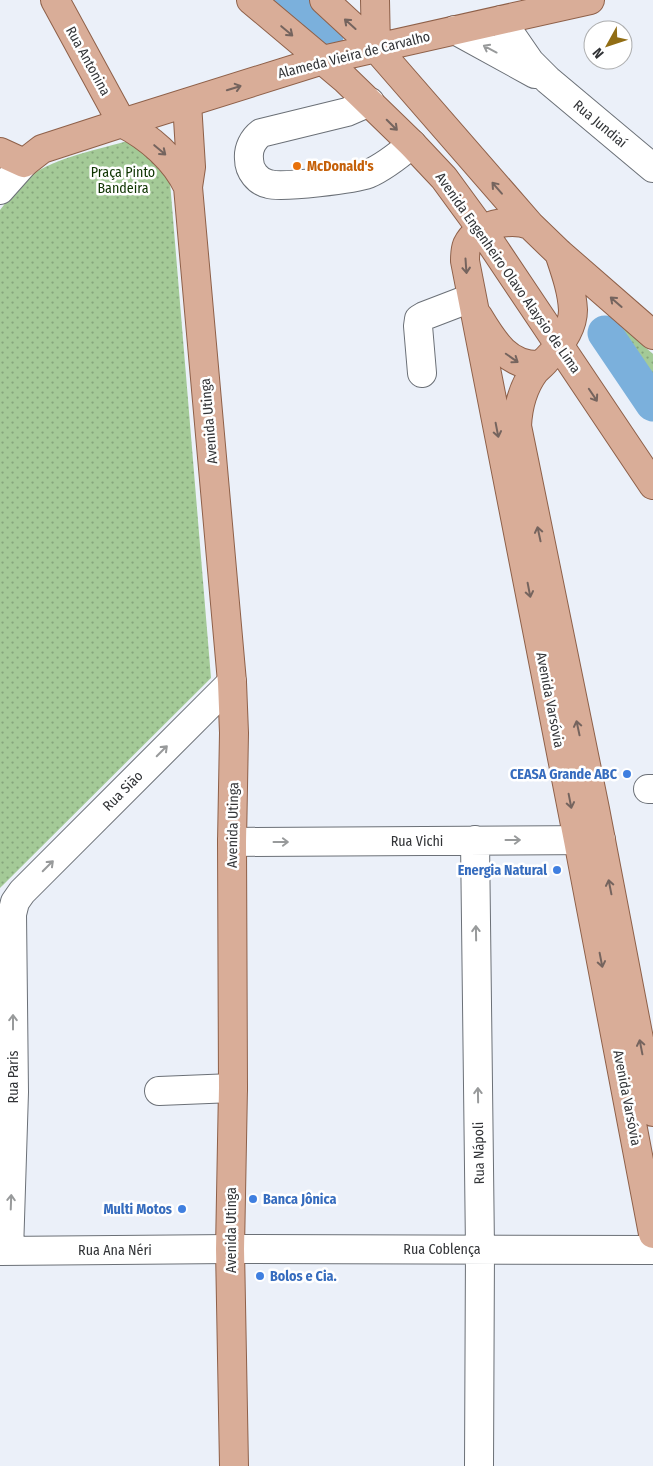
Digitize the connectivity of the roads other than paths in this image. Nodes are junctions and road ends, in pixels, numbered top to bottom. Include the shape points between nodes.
1 (55, 0) edge
2 (251, 0) edge
3 (324, 0) edge
4 (375, 0) edge
5 (585, 1) edge
6 (501, 20) junction
7 (455, 30) junction
8 (376, 48) junction
9 (323, 60) junction
10 (548, 80) junction
11 (370, 102) junction
12 (187, 103) junction
13 (122, 123) junction
14 (412, 144) junction
15 (12, 158) edge
16 (653, 168) edge
17 (188, 187) junction
18 (0, 190) edge
19 (530, 225) junction
20 (482, 230) junction
21 (559, 253) junction
22 (472, 302) junction
23 (653, 335) edge
24 (559, 345) junction
25 (540, 365) junction
26 (422, 373) dead end
27 (653, 486) edge
28 (232, 682) junction
29 (475, 840) junction
30 (590, 840) junction
31 (232, 842) junction
32 (15, 902) joint
33 (233, 1088) junction
34 (159, 1091) dead end
35 (7, 1092) edge
36 (653, 1112) edge
37 (653, 1234) edge
38 (230, 1249) junction
39 (480, 1249) junction
40 (653, 1250) edge
41 (5, 1251) edge
42 (234, 1466) edge
43 (479, 1466) edge

1 - 13 main road, Rua Antonina
2 -> 9 main road, Avenida Engenheiro Olavo Alaysio de Lima
8 -> 3 main road
4 - 8 main road
5 - 6 main road, Alameda Vieira de Carvalho
6 - 7 main road, Alameda Vieira de Carvalho
6 - 10 street, Rua Jundiaí via 530,62
7 - 8 main road, Alameda Vieira de Carvalho
10 -> 7 street, Rua Jundiaí
8 - 9 main road, Alameda Vieira de Carvalho
19 -> 8 main road
9 - 11 main road, Avenida Engenheiro Olavo Alaysio de Lima
12 -> 9 main road, Alameda Vieira de Carvalho
10 - 16 street, Rua Jundiaí
11 -> 14 main road, Avenida Engenheiro Olavo Alaysio de Lima
11 - 14 street via 347,112 256,136 249,160 257,178 270,185 367,174
12 - 13 main road, Alameda Vieira de Carvalho
12 - 17 main road, Avenida Utinga via 192,168
13 - 15 main road
13 -> 17 main road, Avenida Utinga via 164,152 180,170
14 - 20 main road, Avenida Engenheiro Olavo Alaysio de Lima via 444,178
15 - 18 street
17 - 28 main road, Avenida Utinga
19 - 20 main road via 513,222
19 - 21 main road
20 -> 22 main road, Avenida Varsóvia via 467,246 465,261
20 - 24 main road, Avenida Engenheiro Olavo Alaysio de Lima
23 -> 21 main road
21 - 24 main road, Avenida Varsóvia via 573,311 570,327
22 -> 25 main road via 491,337 506,354 531,366
22 - 26 street via 419,319
22 -> 30 main road, Avenida Varsóvia
24 - 25 main road, Avenida Varsóvia
24 -> 27 main road, Avenida Engenheiro Olavo Alaysio de Lima
30 -> 25 main road, Avenida Varsóvia via 517,426 523,393
28 - 31 main road, Avenida Utinga
32 -> 28 street, Rua Sião
29 -> 30 street, Rua Vichi
31 -> 29 street, Rua Vichi
39 -> 29 street, Rua Nápoli
36 -> 30 main road, Avenida Varsóvia
30 -> 37 main road, Avenida Varsóvia
31 - 33 main road, Avenida Utinga
35 -> 32 street, Rua Paris
33 - 34 street
33 - 38 main road, Avenida Utinga
41 -> 35 street, Rua Paris
38 - 39 street, Rua Coblença
38 - 41 street, Rua Ana Néri
38 - 42 main road, Avenida Utinga
39 - 40 street, Rua Coblença
39 - 43 street, Rua Nápoli

